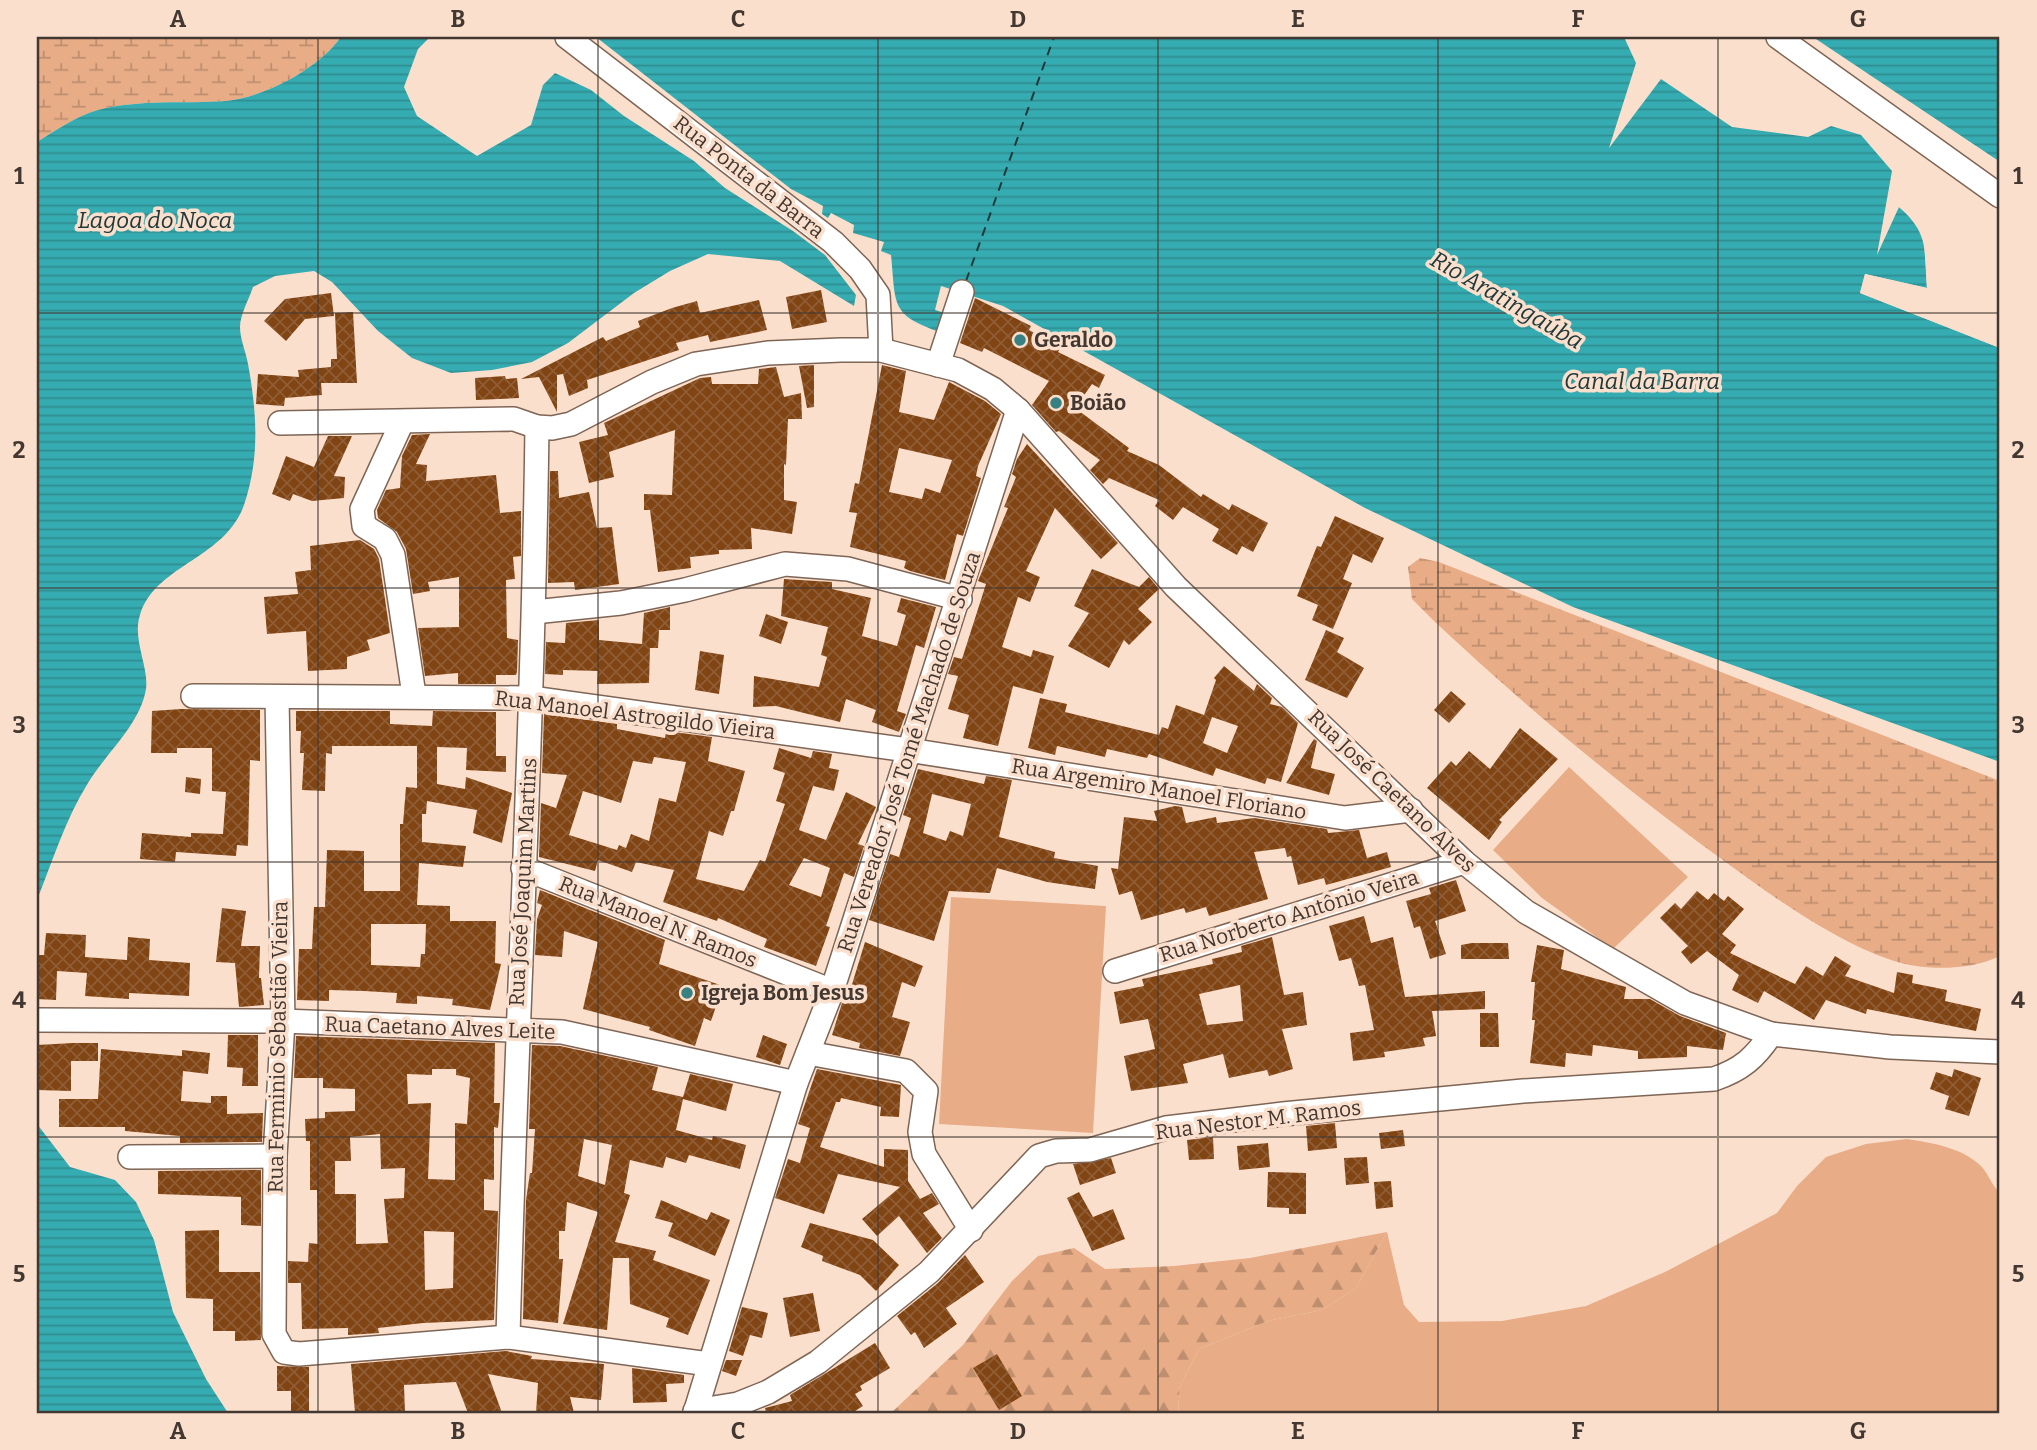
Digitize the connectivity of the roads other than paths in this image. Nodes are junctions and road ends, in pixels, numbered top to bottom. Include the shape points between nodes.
1 (566, 37) edge
2 (1778, 37) edge
3 (2000, 196) edge
4 (962, 292) dead end
5 (881, 350) junction
6 (938, 365) junction
7 (1018, 410) junction
8 (402, 422) junction
9 (280, 423) dead end
10 (537, 428) junction
11 (960, 598) junction
12 (534, 612) junction
13 (414, 695) junction
14 (193, 696) dead end
15 (277, 697) junction
16 (531, 698) junction
17 (908, 750) junction
18 (1410, 810) junction
19 (1464, 862) junction
20 (523, 868) junction
21 (1115, 971) dead end
22 (832, 991) junction
23 (37, 1020) edge
24 (283, 1021) junction
25 (516, 1029) junction
26 (1771, 1034) junction
27 (2000, 1052) edge
28 (808, 1054) junction
29 (796, 1083) junction
30 (275, 1156) junction
31 (130, 1157) dead end
32 (971, 1230) junction
33 (508, 1337) junction
34 (709, 1364) junction
35 (695, 1412) edge

1 - 5 street, Rua Ponta da Barra via 833,242 878,295
2 - 3 street
4 - 6 street
5 - 6 street, Rua José Caetano Alves
5 - 10 street, Rua José Caetano Alves via 768,353 696,364 571,424
6 - 7 street, Rua José Caetano Alves via 993,389
7 - 11 street, Rua Vereador José Tomé Machado de Souza
7 - 18 street, Rua José Caetano Alves via 1176,587
8 - 9 street
8 - 10 street via 513,419
8 - 13 street via 362,509 364,526 385,539 393,555
10 - 12 street, Rua José Joaquim Martins
11 - 12 street via 848,569 785,564 621,603
11 - 17 street, Rua Vereador José Tomé Machado de Souza
12 - 16 street, Rua José Joaquim Martins
13 - 15 street, Rua Manoel Astrogildo Vieira
13 - 16 street, Rua Manoel Astrogildo Vieira
14 - 15 street, Rua Manoel Astrogildo Vieira
15 - 24 street, Rua Ferminio Sebastião Vieira
16 - 17 street, Rua Manoel Astrogildo Vieira
16 - 20 street, Rua José Joaquim Martins
17 - 18 street, Rua Argemiro Manoel Floriano via 1345,818
17 - 22 street, Rua Vereador José Tomé Machado de Souza
18 - 19 street, Rua José Caetano Alves
19 - 21 street, Rua Norberto Antônio Veira
19 - 26 street, Rua José Caetano Alves via 1526,912 1615,965 1685,1003
20 - 22 street, Rua Manoel N. Ramos
20 - 25 street, Rua José Joaquim Martins
22 - 28 street, Rua Vereador José Tomé Machado de Souza
23 - 24 street, Rua Caetano Alves Leite
24 - 25 street, Rua Caetano Alves Leite
24 - 30 street, Rua Ferminio Sebastião Vieira
25 - 29 street, Rua Caetano Alves Leite via 562,1032
25 - 33 street, Rua José Joaquim Martins
26 - 27 street, Rua José Caetano Alves via 1890,1047
26 - 32 street, Rua Nestor M. Ramos via 1757,1055 1735,1072 1714,1079 1283,1114 1166,1128 1090,1150 1056,1151 1039,1156
28 - 29 street, Rua Vereador José Tomé Machado de Souza
28 - 32 street via 906,1071 921,1083 926,1091 920,1132 924,1154
29 - 34 street, Rua Vereador José Tomé Machado de Souza
30 - 31 street
30 - 33 street, Rua Ferminio Sebastião Vieira via 274,1334 284,1352
32 - 35 street, Rua Nestor M. Ramos via 929,1272 818,1362 768,1392 738,1404
33 - 34 street
34 - 35 street, Rua Vereador José Tomé Machado de Souza

